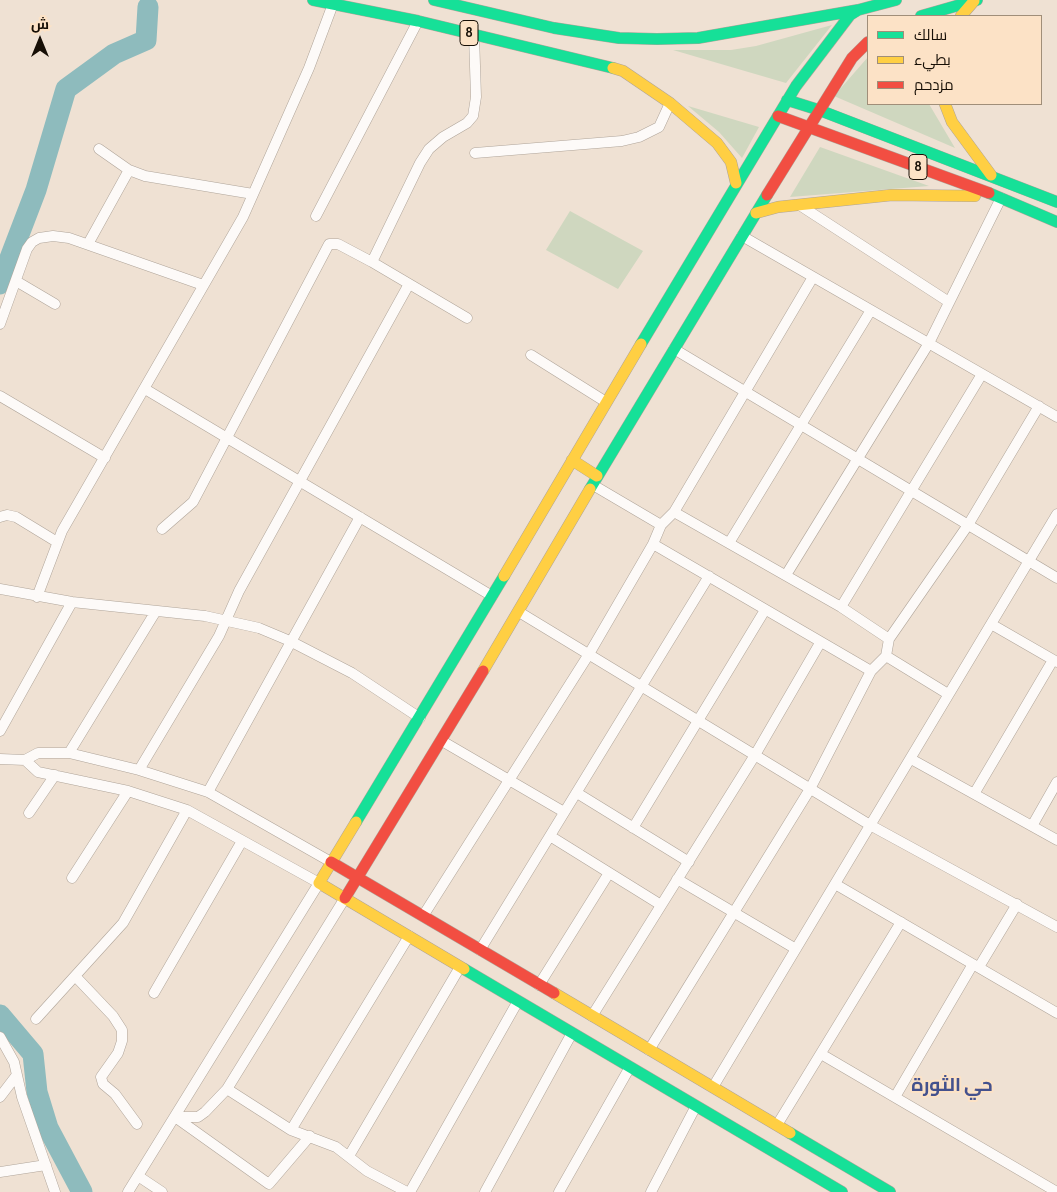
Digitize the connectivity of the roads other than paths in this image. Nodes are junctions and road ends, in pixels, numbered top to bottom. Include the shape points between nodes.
1 (313, 0) edge
2 (434, 0) edge
3 (896, 0) edge
4 (976, 0) edge
5 (333, 4) junction
6 (353, 4) edge
7 (856, 5) edge
8 (925, 15) edge
9 (962, 15) edge
10 (418, 21) junction
11 (474, 35) junction
12 (867, 43) edge
13 (787, 100) junction
14 (670, 103) junction
15 (945, 105) edge
16 (819, 110) junction
17 (778, 116) junction
18 (810, 126) junction
19 (99, 149) dead end
20 (475, 153) dead end
21 (129, 170) junction
22 (991, 174) junction
23 (736, 183) junction
24 (253, 194) junction
25 (1002, 198) junction
26 (1057, 202) edge
27 (799, 204) junction
28 (756, 213) junction
29 (316, 216) dead end
30 (1057, 222) edge
31 (742, 236) junction
32 (88, 244) junction
33 (372, 262) junction
34 (813, 277) junction
35 (16, 281) junction
36 (409, 284) junction
37 (203, 285) junction
38 (949, 302) junction
39 (55, 304) dead end
40 (871, 310) junction
41 (467, 318) dead end
42 (0, 324) edge
43 (929, 343) junction
44 (674, 349) junction
45 (531, 355) dead end
46 (982, 374) junction
47 (145, 389) junction
48 (745, 392) junction
49 (0, 396) edge
50 (606, 402) junction
51 (1039, 406) junction
52 (1057, 416) edge
53 (802, 426) junction
54 (227, 436) junction
55 (105, 458) junction
56 (856, 458) junction
57 (572, 460) junction
58 (595, 481) junction
59 (301, 482) junction
60 (912, 491) junction
61 (674, 512) junction
62 (1057, 514) edge
63 (0, 517) edge
64 (360, 517) junction
65 (661, 525) junction
66 (968, 525) junction
67 (162, 529) dead end
68 (57, 542) junction
69 (729, 543) junction
70 (653, 544) junction
71 (1029, 561) junction
72 (786, 575) junction
73 (709, 576) junction
74 (1057, 578) edge
75 (0, 589) edge
76 (492, 596) junction
77 (37, 597) junction
78 (72, 602) junction
79 (841, 607) junction
80 (156, 610) junction
81 (765, 610) junction
82 (519, 612) junction
83 (227, 620) junction
84 (991, 624) junction
85 (889, 639) junction
86 (290, 641) junction
87 (820, 643) junction
88 (589, 654) junction
89 (886, 656) junction
90 (1055, 661) edge
91 (871, 671) junction
92 (642, 686) junction
93 (948, 694) junction
94 (420, 718) junction
95 (697, 720) junction
96 (0, 731) edge
97 (442, 741) junction
98 (69, 753) junction
99 (756, 755) junction
100 (910, 758) junction
101 (0, 759) edge
102 (25, 760) junction
103 (139, 770) junction
104 (55, 775) junction
105 (509, 780) junction
106 (1057, 782) edge
107 (810, 789) junction
108 (128, 791) junction
109 (208, 792) junction
110 (577, 793) junction
111 (974, 794) junction
112 (187, 810) junction
113 (564, 812) junction
114 (29, 814) dead end
115 (870, 825) junction
116 (1032, 826) junction
117 (633, 828) junction
118 (550, 836) junction
119 (1057, 840) edge
120 (242, 841) junction
121 (331, 862) junction
122 (689, 862) junction
123 (609, 873) junction
124 (357, 877) junction
125 (72, 878) dead end
126 (678, 879) junction
127 (319, 883) junction
128 (835, 884) junction
129 (344, 898) junction
130 (1017, 904) junction
131 (661, 905) junction
132 (734, 912) junction
133 (423, 916) junction
134 (902, 922) junction
135 (1056, 923) edge
136 (409, 936) junction
137 (796, 949) junction
138 (480, 950) junction
139 (976, 965) junction
140 (460, 967) junction
141 (76, 977) junction
142 (539, 985) junction
143 (154, 993) dead end
144 (518, 1001) junction
145 (1057, 1013) edge
146 (592, 1016) junction
147 (36, 1019) dead end
148 (572, 1033) junction
149 (0, 1037) edge
150 (649, 1050) junction
151 (821, 1054) junction
152 (630, 1067) junction
153 (16, 1076) junction
154 (713, 1087) junction
155 (227, 1089) junction
156 (0, 1097) edge
157 (895, 1097) junction
158 (696, 1106) junction
159 (175, 1117) junction
160 (137, 1124) dead end
161 (777, 1125) junction
162 (291, 1130) junction
163 (310, 1136) junction
164 (349, 1156) junction
165 (46, 1165) junction
166 (0, 1172) edge
167 (138, 1176) junction
168 (267, 1188) edge
169 (55, 1192) edge
170 (128, 1192) edge
171 (162, 1192) edge
172 (408, 1192) edge
173 (485, 1192) edge
174 (559, 1192) edge
175 (651, 1192) edge
176 (842, 1192) edge
177 (890, 1192) edge
178 (1057, 1192) edge

1 - 5 main road, 8
2 - 7 main road, 8 via 554,28 619,38 698,38
3 - 7 main road
4 - 8 main road
4 - 9 main road
5 - 6 main road, 8
5 - 24 street via 309,68
6 - 10 main road, 8
7 - 13 main road
10 - 11 main road, 8
10 - 29 street
11 - 14 main road, 8 via 623,71
11 - 33 street via 476,97 473,116 429,149
12 - 16 main road via 852,58
13 - 16 main road, 8
13 - 17 main road
14 - 20 street via 659,127 639,138
14 - 23 main road via 717,143 731,162
15 - 22 main road via 952,122
16 - 18 main road
16 - 22 main road, 8
17 - 18 main road, 8
17 - 23 main road
18 - 25 main road, 8
18 - 28 main road
19 - 21 street
21 - 24 street via 144,176
21 - 32 street
22 - 26 main road, 8
23 - 50 main road
24 - 37 street
25 - 27 main road via 919,194
25 - 30 main road, 8
25 - 38 street
27 - 28 main road
27 - 38 street
28 - 31 main road
31 - 34 street
31 - 44 main road
32 - 35 street via 53,236 32,242 26,249
32 - 37 street
33 - 36 street
33 - 54 street via 338,244 326,247
34 - 40 street
34 - 48 street
35 - 39 street
35 - 42 street
36 - 41 street
36 - 59 street
37 - 47 street
38 - 43 street
40 - 43 street
40 - 53 street
43 - 46 street
43 - 56 street
44 - 48 street
44 - 58 main road
45 - 50 street
46 - 51 street
46 - 60 street
47 - 54 street
47 - 55 street
48 - 53 street
48 - 61 street
49 - 55 street
50 - 57 main road
51 - 52 street
51 - 66 street
53 - 56 street
53 - 69 street
54 - 59 street
54 - 67 street via 193,502
55 - 68 street
56 - 60 street
56 - 72 street
57 - 58 main road
57 - 76 main road
58 - 65 street
58 - 82 main road
59 - 64 street
59 - 83 street via 239,591
60 - 66 street
60 - 79 street
61 - 65 street
61 - 69 street
62 - 71 street
63 - 68 street via 7,514 16,517
64 - 76 street
64 - 86 street
65 - 70 street
66 - 71 street
66 - 85 street
68 - 77 street
69 - 72 street
70 - 73 street
70 - 88 street
71 - 74 street
71 - 84 street
72 - 79 street
73 - 81 street
73 - 92 street
75 - 77 street
76 - 94 main road
77 - 78 street
78 - 80 street
78 - 96 street
79 - 85 street
80 - 83 street
80 - 98 street
81 - 87 street
81 - 95 street
82 - 88 street
82 - 97 main road
83 - 86 street via 259,628
83 - 103 street
84 - 90 street
84 - 93 street
85 - 89 street
86 - 94 street via 352,673
86 - 109 street
87 - 91 street
87 - 99 street
88 - 92 street
88 - 105 street
89 - 91 street
89 - 93 street
90 - 111 street
91 - 107 street
92 - 95 street
92 - 110 street
93 - 100 street
94 - 121 main road
95 - 99 street
95 - 117 street
97 - 105 street
97 - 124 main road
98 - 102 street via 38,753
98 - 103 street
99 - 107 street
99 - 122 street
100 - 111 street
100 - 115 street
101 - 102 street
102 - 104 street via 38,772
103 - 109 street
104 - 108 street
104 - 114 street
105 - 113 street
105 - 133 street
106 - 116 street
107 - 115 street
107 - 132 street
108 - 112 street
108 - 125 street
109 - 121 street
110 - 113 street
110 - 117 street
111 - 116 street
112 - 120 street
112 - 141 street via 124,923
113 - 118 street
115 - 128 street
115 - 130 street
116 - 119 street
117 - 122 street
118 - 123 street
118 - 138 street
120 - 127 street
120 - 143 street
121 - 124 main road
121 - 127 main road
122 - 126 street
123 - 131 street
123 - 142 street
124 - 129 main road
124 - 133 main road
126 - 131 street
126 - 132 street
127 - 129 main road
127 - 159 street
128 - 134 street
128 - 137 street
129 - 136 main road
129 - 155 street
130 - 135 street
130 - 139 street
131 - 146 street
132 - 137 street
132 - 150 street
133 - 138 main road
134 - 139 street
134 - 151 street
136 - 140 main road
136 - 162 street
137 - 154 street
138 - 142 main road
139 - 145 street
139 - 157 street
140 - 144 main road
140 - 164 street
141 - 147 street
141 - 160 street via 114,1016 122,1030 118,1053 102,1077 103,1084 115,1094
142 - 146 main road
144 - 148 main road
144 - 172 street
146 - 150 main road
148 - 152 main road
148 - 173 street
149 - 153 street via 14,1062
150 - 154 main road
151 - 157 street
151 - 161 street
152 - 158 main road
152 - 174 street
153 - 156 street
153 - 165 street
154 - 161 main road
155 - 159 street via 198,1117
155 - 162 street
157 - 178 street
158 - 175 street
158 - 176 main road
159 - 167 street
159 - 168 street
161 - 177 main road
162 - 163 street
163 - 164 street
163 - 168 street
164 - 172 street via 367,1171
165 - 166 street
165 - 169 street
167 - 170 street
167 - 171 street

